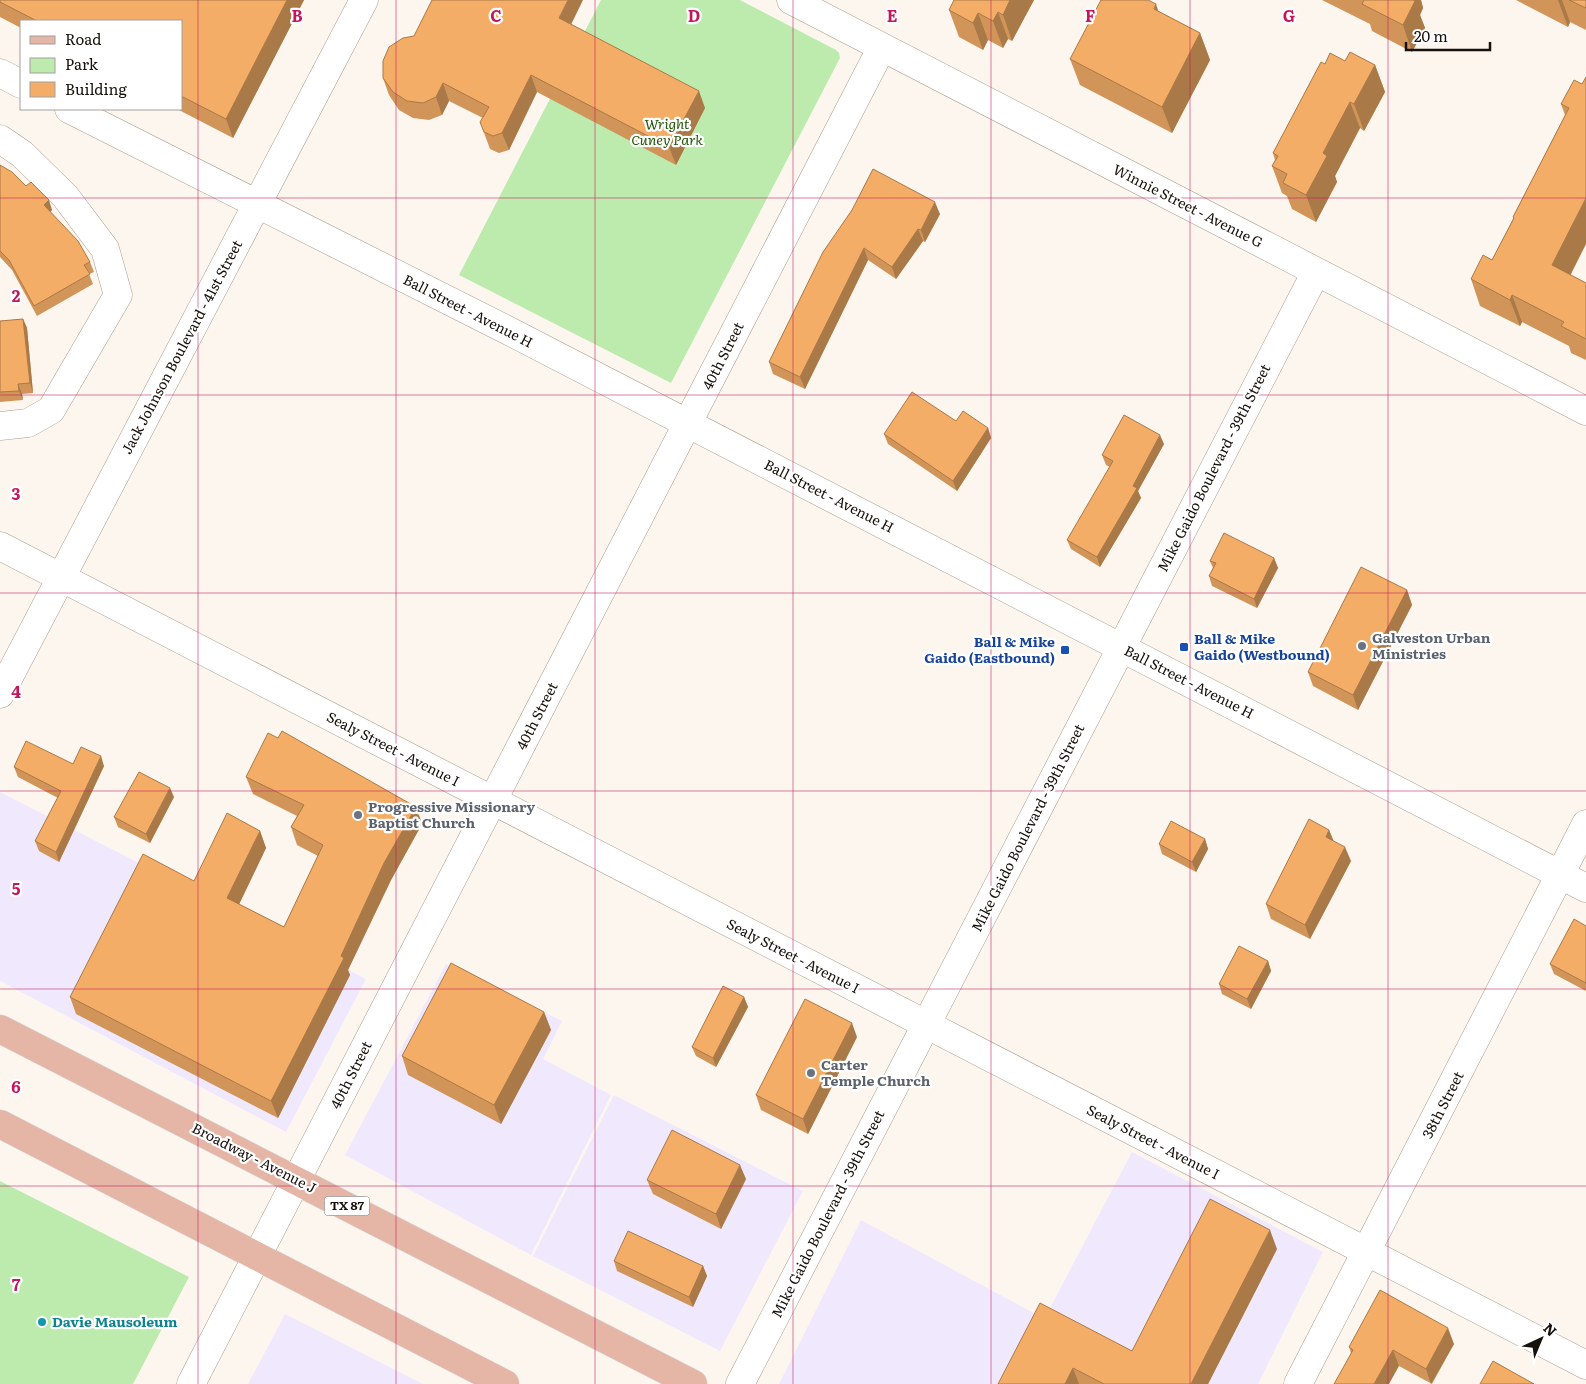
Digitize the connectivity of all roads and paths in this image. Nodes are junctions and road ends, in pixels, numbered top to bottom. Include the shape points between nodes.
1 (364, 0) edge
2 (791, 0) edge
3 (882, 47) junction
4 (0, 73) edge
5 (20, 83) edge
6 (71, 110) edge
7 (0, 139) edge
8 (256, 204) junction
9 (1316, 272) junction
10 (1586, 411) edge
11 (688, 424) junction
12 (0, 426) edge
13 (0, 546) edge
14 (61, 577) junction
15 (1121, 647) junction
16 (0, 694) edge
17 (493, 801) junction
18 (1586, 824) edge
19 (1560, 875) junction
20 (1586, 888) edge
21 (926, 1025) junction
22 (0, 1030) edge
23 (0, 1124) edge
24 (296, 1180) junction
25 (1367, 1252) junction
26 (257, 1256) junction
27 (1586, 1365) edge
28 (191, 1384) edge
29 (505, 1384) edge
30 (693, 1384) edge
31 (740, 1384) edge
32 (1298, 1384) edge

1 - 8 street, Jack Johnson Boulevard - 41st Street
2 - 3 street, Winnie Street - Avenue G
3 - 9 street, Winnie Street - Avenue G
3 - 11 street, 40th Street
4 - 5 street
6 - 8 street, Ball Street - Avenue H
7 - 12 street via 29,161 65,196 105,249 118,296 51,410 28,423
8 - 11 street, Ball Street - Avenue H
8 - 14 street, Jack Johnson Boulevard - 41st Street
9 - 10 street, Winnie Street - Avenue G
9 - 15 street, Mike Gaido Boulevard - 39th Street
11 - 15 street, Ball Street - Avenue H
11 - 17 street, 40th Street
13 - 14 street, Sealy Street - Avenue I
14 - 16 street, Jack Johnson Boulevard - 41st Street
14 - 17 street, Sealy Street - Avenue I
15 - 19 street, Ball Street - Avenue H
15 - 21 street, Mike Gaido Boulevard - 39th Street
17 - 21 street, Sealy Street - Avenue I
17 - 24 street, 40th Street
18 - 19 street, 38th Street
19 - 20 street, Ball Street - Avenue H
19 - 25 street, 38th Street
21 - 25 street, Sealy Street - Avenue I
21 - 31 street, Mike Gaido Boulevard - 39th Street
22 - 24 main road, Broadway - Avenue J / TX 87
23 - 26 main road
24 - 26 street, 40th Street
24 - 30 main road, Broadway - Avenue J / TX 87
25 - 27 street, Sealy Street - Avenue I
25 - 32 street, 38th Street
26 - 28 street, 40th Street
26 - 29 main road

